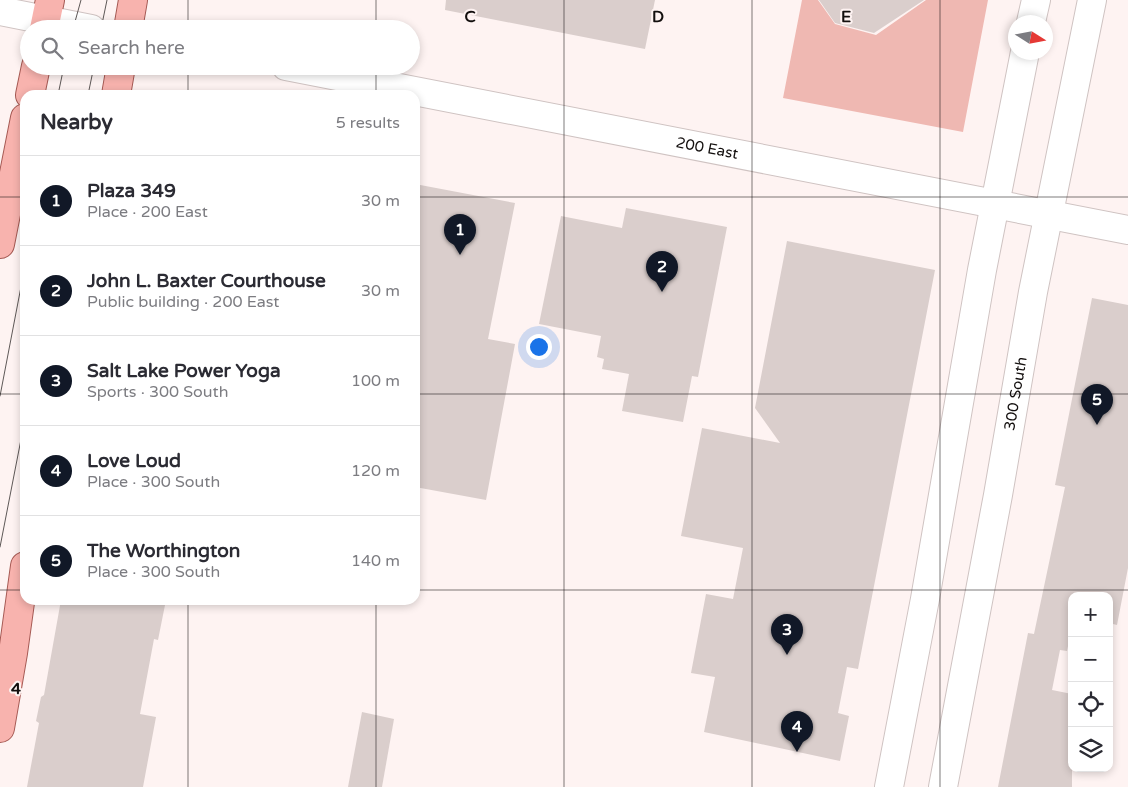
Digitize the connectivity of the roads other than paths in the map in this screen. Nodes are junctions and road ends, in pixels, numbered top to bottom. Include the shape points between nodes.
1 (134, 0) edge
2 (1036, 0) edge
3 (1092, 0) edge
4 (0, 11) edge
5 (1033, 15) edge
6 (46, 16) edge
7 (60, 20) edge
8 (130, 20) edge
9 (1023, 60) edge
10 (34, 75) edge
11 (119, 75) edge
12 (332, 75) edge
13 (31, 90) edge
14 (117, 90) edge
15 (409, 90) edge
16 (420, 92) edge
17 (20, 143) edge
18 (994, 204) junction
19 (1049, 215) junction
20 (1128, 230) edge
21 (0, 244) edge
22 (20, 598) edge
23 (0, 728) edge
24 (889, 787) edge
25 (943, 787) edge

1 - 8 main road
2 - 5 street
3 - 19 street, 300 South
4 - 6 street
6 - 7 street
9 - 18 street
10 - 13 main road
11 - 14 main road
12 - 15 street, 200 East
16 - 18 street, 200 East
17 - 21 main road
18 - 19 street, 200 East
18 - 24 street
19 - 20 street, 200 East
19 - 25 street, 300 South
22 - 23 main road

